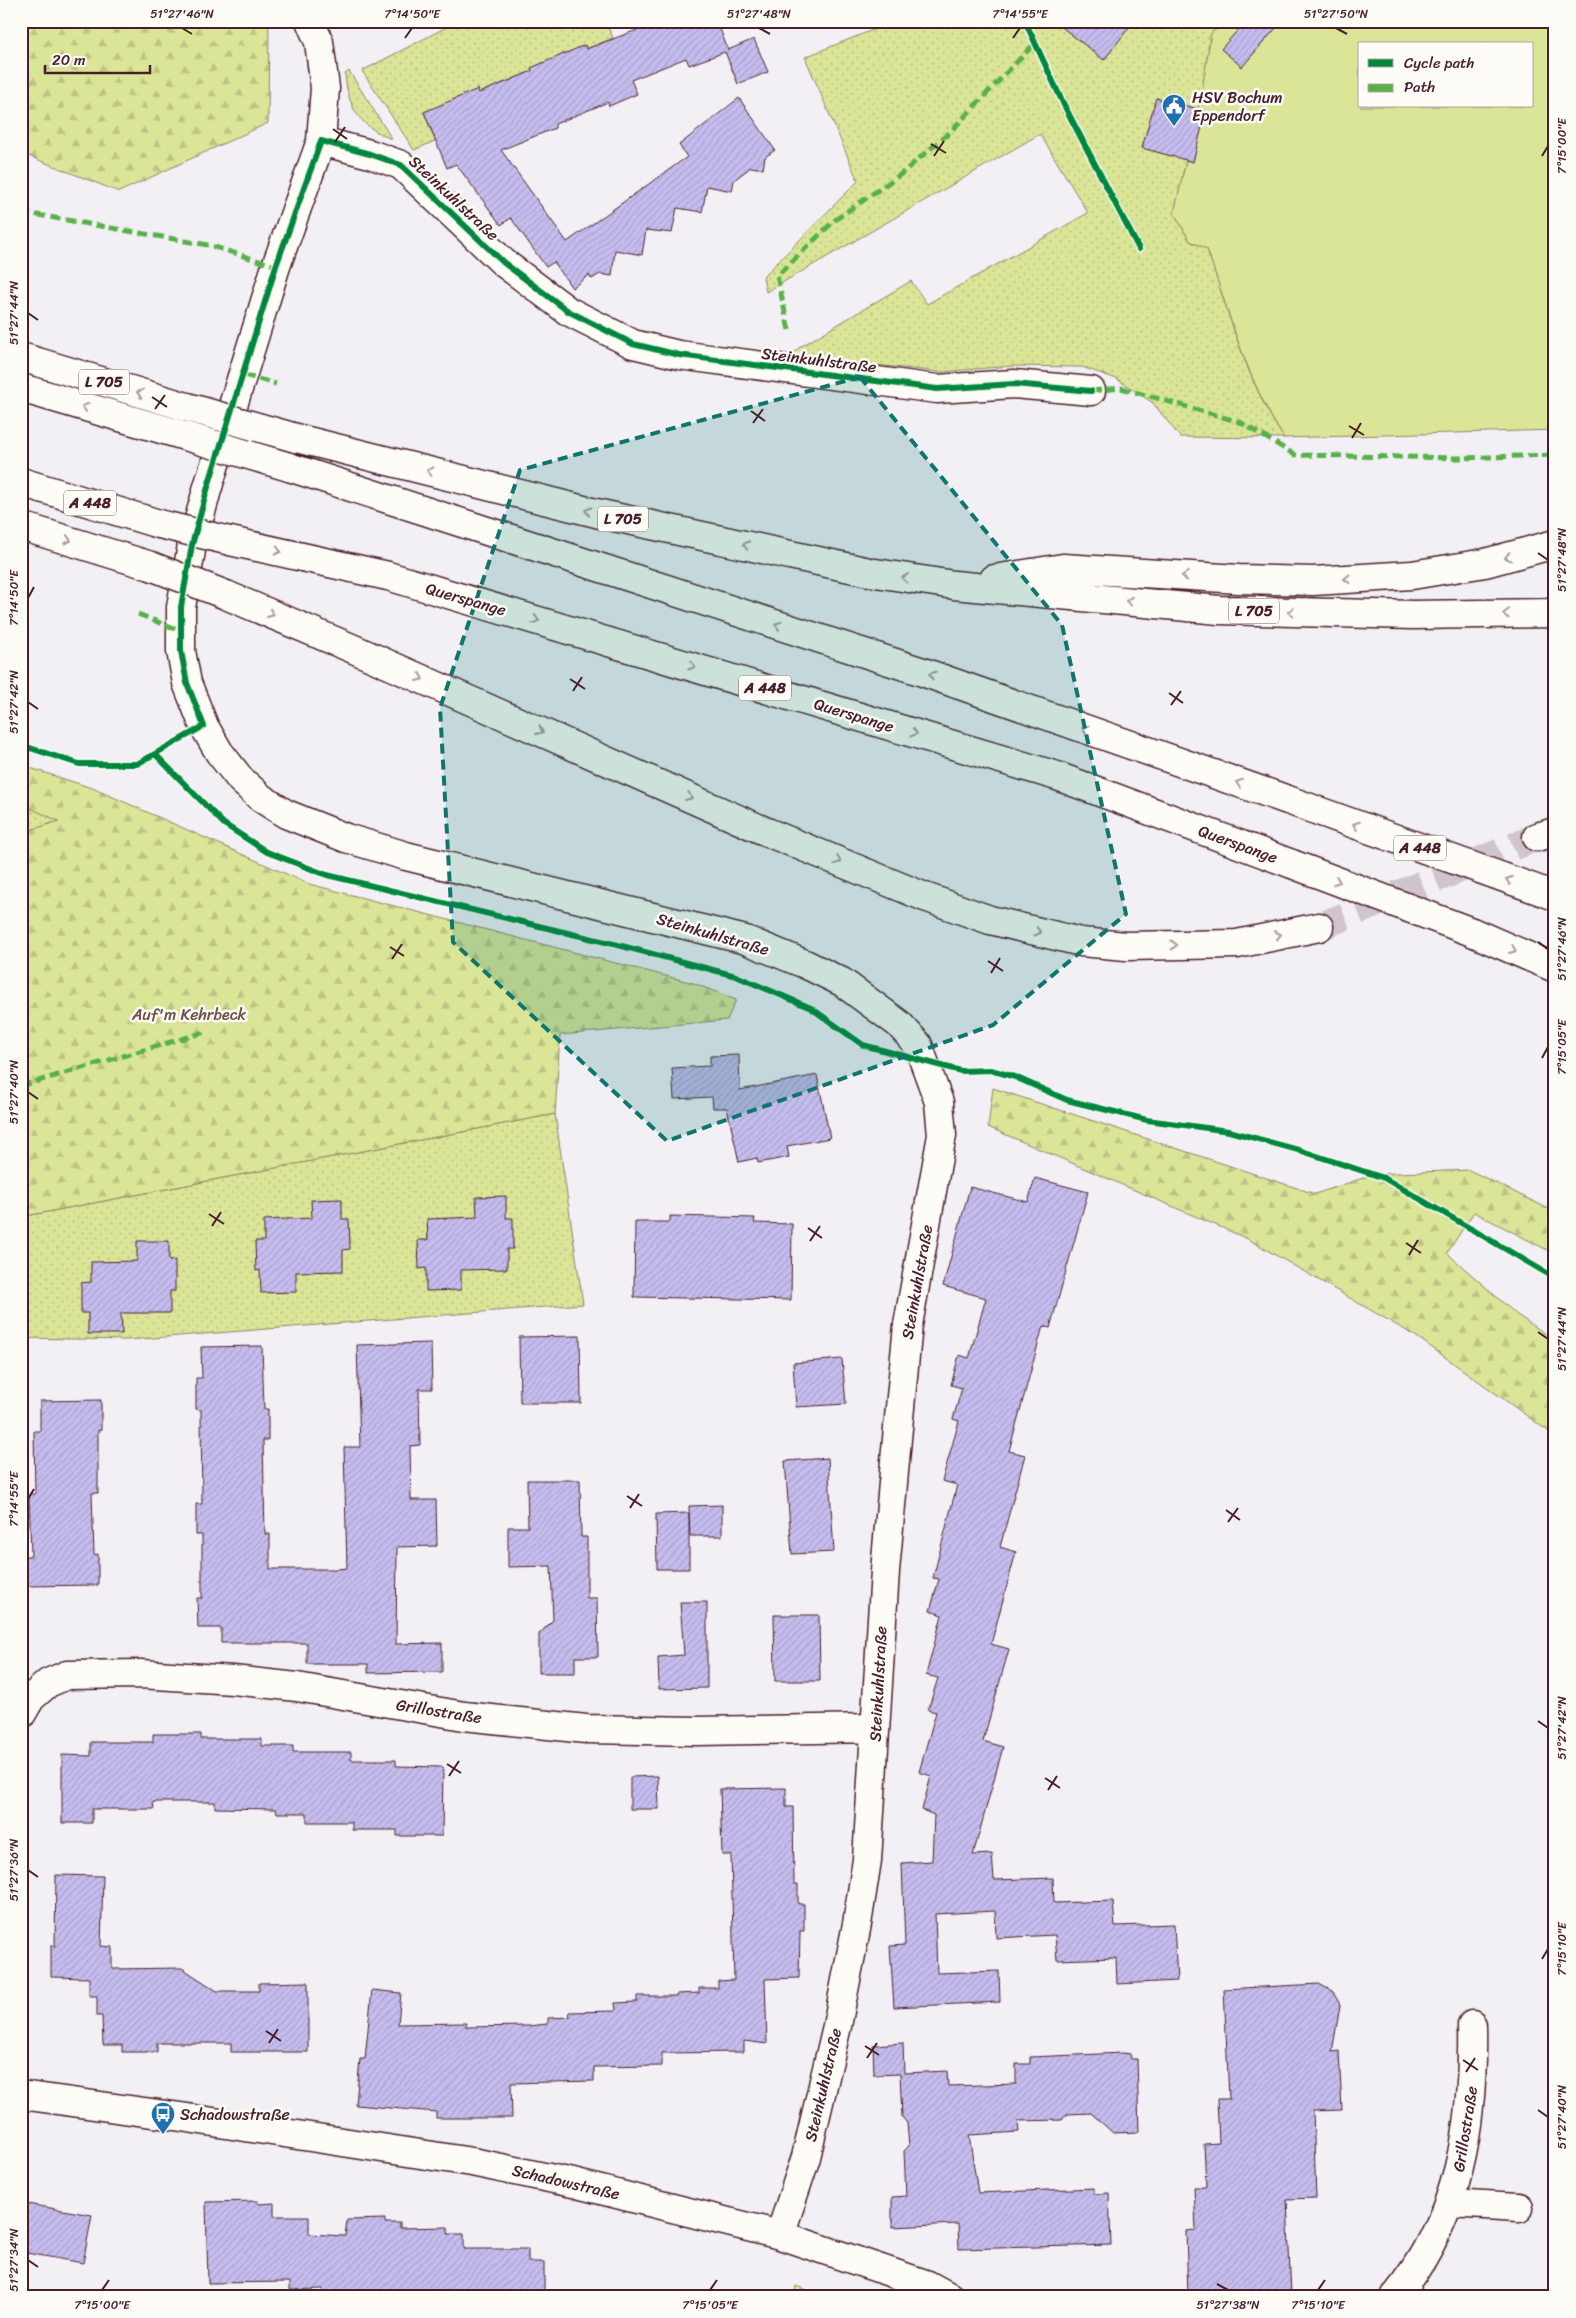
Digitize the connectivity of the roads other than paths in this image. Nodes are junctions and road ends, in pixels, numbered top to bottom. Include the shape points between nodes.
1 (310, 21) edge
2 (320, 141) junction
3 (21, 357) edge
4 (21, 388) edge
5 (1091, 391) dead end
6 (21, 482) edge
7 (21, 526) edge
8 (1555, 544) edge
9 (954, 585) junction
10 (1555, 613) edge
11 (1555, 896) edge
12 (1319, 927) tunnel mouth
13 (1555, 968) edge
14 (21, 1715) edge
15 (875, 1728) junction
16 (1472, 2025) dead end
17 (21, 2095) edge
18 (1450, 2203) junction
19 (1519, 2208) dead end
20 (780, 2235) junction
21 (950, 2297) edge
22 (1396, 2297) edge

1 - 2 main road, Steinkuhlstraße via 319,42 325,88
2 - 5 main road, Steinkuhlstraße via 401,165 504,262 568,311 633,344 688,357 938,389 1014,384
2 - 15 main road, Steinkuhlstraße via 276,266 192,545 181,607 181,651 187,683 204,726 219,752 241,780 286,814 346,838 406,856 746,940 842,982 899,1024 918,1044 939,1102 942,1135 908,1325 885,1571
9 -> 3 main road, L 705, bridge via 869,572 596,513 296,438
11 -> 4 main road, A 448, bridge via 920,671 289,467
6 -> 13 main road, Querspange / A 448, bridge via 159,524 388,576 1028,768 1472,932
7 -> 12 main road, bridge via 151,566 226,595 767,832 990,920 1081,942 1126,946 1237,944
8 -> 9 main road via 1485,563 1412,575 1313,581 1063,568
10 -> 9 main road, L 705 via 1413,615 1219,610
14 - 15 main road, Grillostraße via 31,1698 48,1683 67,1675 141,1674 297,1687 464,1716 586,1729
15 - 20 main road, Steinkuhlstraße via 867,1860 858,1924 806,2157
16 - 18 main road, Grillostraße via 1473,2072 1469,2116 1462,2162
17 - 20 main road, Schadowstraße via 472,2162 573,2183
18 - 19 main road
18 - 22 main road, Grillostraße via 1425,2257
20 - 21 main road, Schadowstraße via 928,2285

